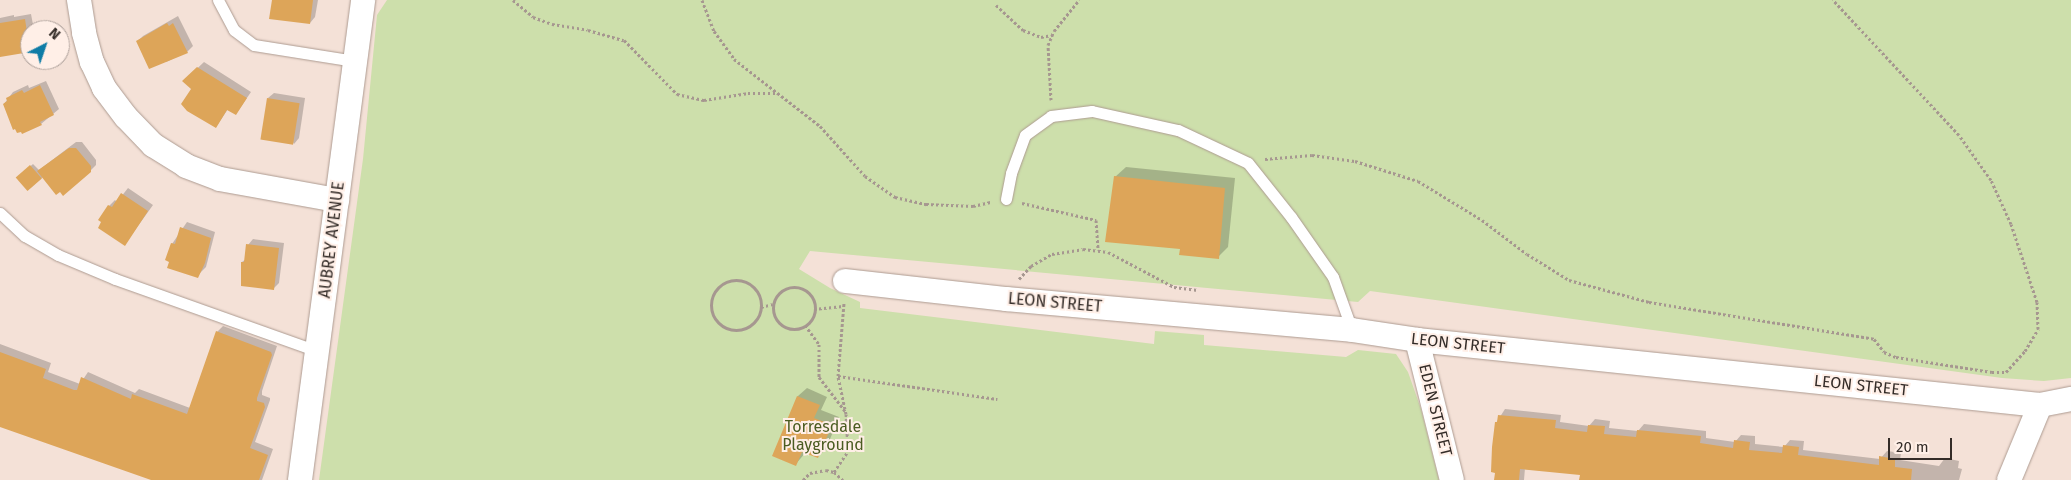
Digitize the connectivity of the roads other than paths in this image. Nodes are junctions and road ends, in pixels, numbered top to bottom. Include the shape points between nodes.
1 (79, 0) edge
2 (218, 0) edge
3 (363, 0) edge
4 (355, 61) junction
5 (337, 200) junction
6 (1006, 200) road end
7 (0, 213) edge
8 (845, 281) road end
9 (1352, 330) junction
10 (1417, 340) junction
11 (317, 351) junction
12 (2071, 399) edge
13 (2040, 405) junction
14 (300, 480) edge
15 (1452, 480) edge
16 (2008, 480) edge

1 - 5 street via 92,62 104,88 153,145 186,166 220,179
2 - 4 lane via 234,30 254,45
3 - 4 street, AUBREY AVENUE
4 - 5 street, AUBREY AVENUE
5 - 11 street, AUBREY AVENUE
6 - 9 lane via 1011,173 1025,136 1050,116 1092,111 1178,130 1248,163 1334,277
7 - 11 lane via 25,236 58,255 115,279
8 - 9 street, LEON STREET
9 - 10 street, LEON STREET
10 - 13 street, LEON STREET
10 - 15 street, EDEN STREET
11 - 14 street, AUBREY AVENUE
12 - 13 street, LEON STREET
13 - 16 street

